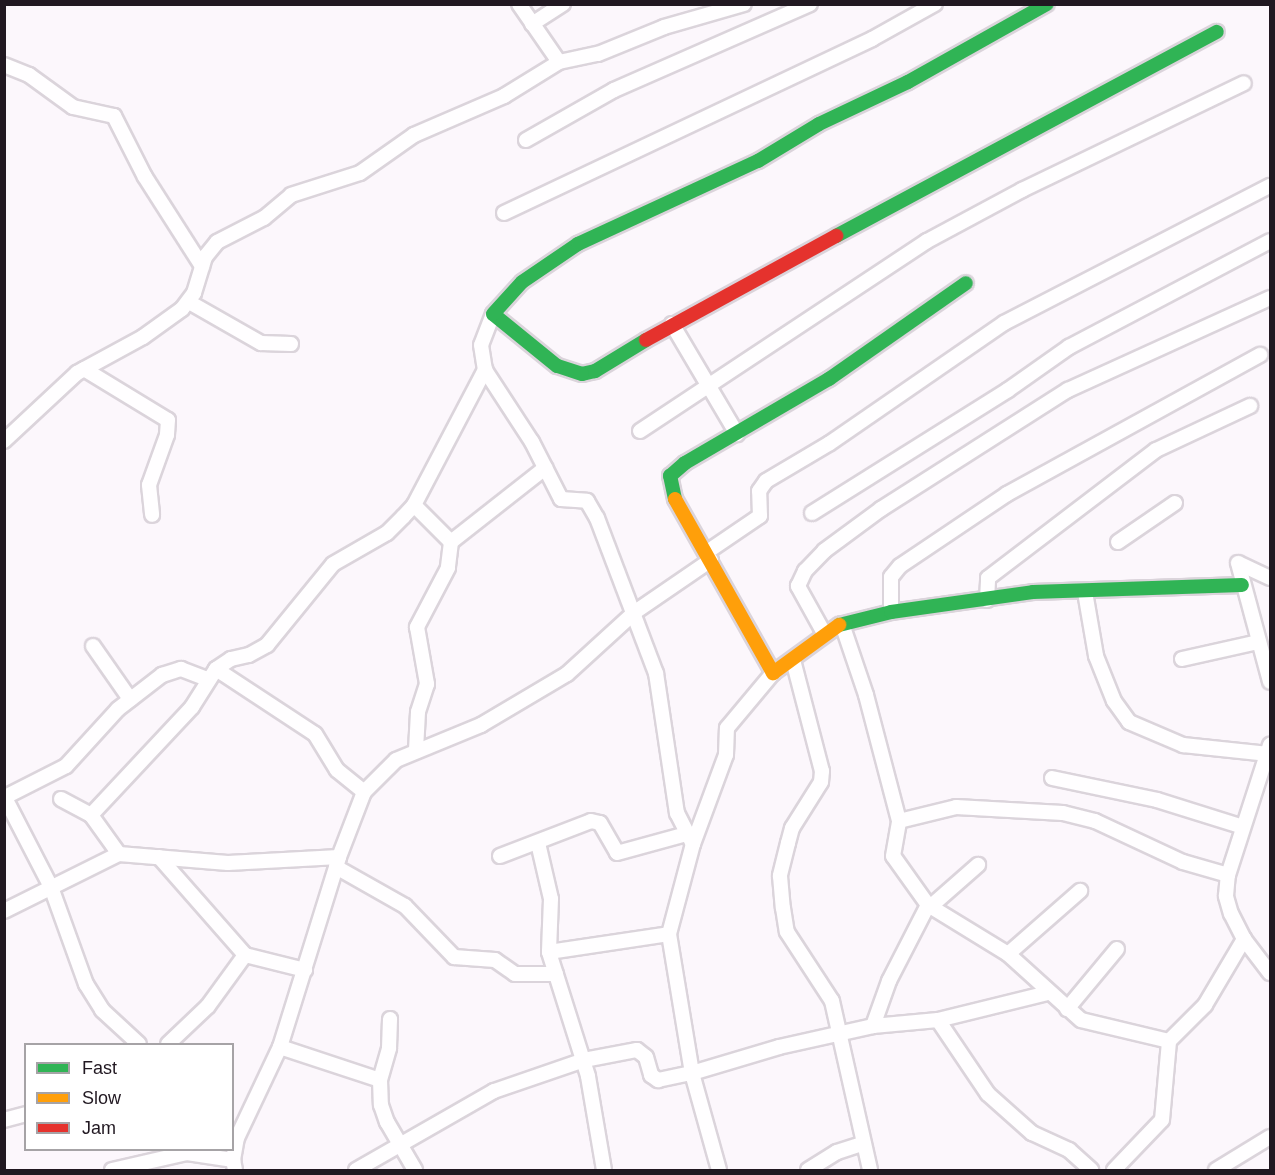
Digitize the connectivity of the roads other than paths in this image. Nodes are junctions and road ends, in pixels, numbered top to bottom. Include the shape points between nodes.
1 (519, 4) edge
2 (563, 4) edge
3 (744, 4) edge
4 (810, 4) edge
5 (935, 4) edge
6 (1047, 4) edge
7 (532, 24) junction
8 (1217, 32) dead end
9 (559, 62) junction
10 (4, 66) edge
11 (1244, 83) dead end
12 (526, 140) dead end
13 (1270, 186) edge
14 (504, 213) dead end
15 (1270, 241) edge
16 (202, 266) junction
17 (966, 283) dead end
18 (1270, 298) edge
19 (189, 302) junction
20 (493, 314) junction
21 (672, 324) junction
22 (291, 344) dead end
23 (1260, 355) dead end
24 (84, 369) junction
25 (485, 369) junction
26 (707, 384) junction
27 (1250, 406) dead end
28 (640, 431) dead end
29 (737, 434) junction
30 (6, 438) edge
31 (545, 468) junction
32 (1175, 503) dead end
33 (414, 505) junction
34 (812, 513) dead end
35 (152, 514) dead end
36 (451, 542) junction
37 (1118, 542) dead end
38 (709, 556) junction
39 (1270, 578) edge
40 (1242, 585) junction
41 (1085, 592) junction
42 (987, 600) junction
43 (635, 612) junction
44 (891, 612) junction
45 (842, 624) junction
46 (824, 633) junction
47 (1258, 642) junction
48 (93, 646) dead end
49 (1182, 659) dead end
50 (793, 660) junction
51 (773, 673) junction
52 (211, 674) junction
53 (1270, 682) edge
54 (130, 699) junction
55 (416, 749) junction
56 (1270, 749) edge
57 (1052, 778) dead end
58 (364, 792) junction
59 (5, 796) edge
60 (61, 799) dead end
61 (8, 812) edge
62 (91, 815) junction
63 (899, 821) junction
64 (1243, 827) junction
65 (689, 839) junction
66 (538, 843) junction
67 (119, 854) junction
68 (500, 856) dead end
69 (159, 857) junction
70 (338, 862) junction
71 (978, 865) dead end
72 (1228, 875) junction
73 (51, 886) junction
74 (1080, 891) dead end
75 (929, 906) junction
76 (4, 911) edge
77 (669, 934) junction
78 (1244, 939) junction
79 (1117, 950) dead end
80 (549, 952) junction
81 (1008, 954) junction
82 (245, 955) junction
83 (305, 970) junction
84 (1270, 973) edge
85 (555, 974) junction
86 (1048, 993) junction
87 (1067, 1009) junction
88 (390, 1018) dead end
89 (938, 1020) junction
90 (873, 1026) junction
91 (837, 1033) junction
92 (1169, 1041) junction
93 (138, 1043) edge
94 (169, 1043) edge
95 (280, 1047) junction
96 (584, 1060) junction
97 (692, 1073) junction
98 (381, 1080) junction
99 (24, 1115) edge
100 (4, 1120) edge
101 (1270, 1137) edge
102 (864, 1143) junction
103 (400, 1147) junction
104 (234, 1165) edge
105 (112, 1170) edge
106 (356, 1170) edge
107 (415, 1170) edge
108 (604, 1170) edge
109 (719, 1170) edge
110 (808, 1170) edge
111 (870, 1170) edge
112 (1091, 1170) edge
113 (1114, 1170) edge
114 (1216, 1170) edge

1 - 7 street
2 - 7 street
3 - 9 street via 664,27 598,54
4 - 12 street via 614,90
5 - 14 street via 872,39
6 - 20 street via 908,82 819,124 758,161 578,244 522,282
7 - 9 street
8 - 21 street
9 - 16 street via 504,96 414,135 360,173 291,195 264,218 217,242
10 - 16 street via 29,75 73,107 114,116 145,177
11 - 26 street via 1022,190 927,242
13 - 38 street via 1004,323 830,443 765,482 759,491 760,516
15 - 34 street via 1069,347 1008,390
16 - 19 street
17 - 29 street via 866,355
18 - 46 street via 1068,390 881,509 824,551 805,571 798,586
19 - 22 street via 261,343
19 - 24 street via 143,337
20 - 21 street via 557,366 582,374 595,371
20 - 25 street via 481,345
21 - 26 street
23 - 44 street via 1007,494 900,566 891,577
24 - 30 street
24 - 35 street via 168,420 167,435 149,485
25 - 31 street
25 - 33 street
26 - 28 street
26 - 29 street
27 - 42 street via 1156,450 988,578
29 - 38 street via 685,463 670,476 672,494
31 - 36 street
31 - 43 street via 561,499 583,499 591,506
32 - 37 street
33 - 36 street
33 - 52 street via 387,533 333,564 267,645 249,655 231,658
36 - 55 street via 448,567 417,627 426,684 418,712
38 - 43 street
38 - 51 street
39 - 40 street via 1238,563
40 - 41 street via 1193,584
40 - 47 street
41 - 42 street via 1033,592
41 - 56 street via 1096,656 1114,701 1129,722 1183,745
42 - 44 street
43 - 55 street via 567,674 521,704 481,725
43 - 65 street via 656,673 677,813
44 - 45 street
45 - 46 street
45 - 63 street via 866,695
46 - 50 street
47 - 49 street
47 - 53 street
48 - 54 street
50 - 51 street
50 - 91 street via 822,771 821,782 792,828 780,876 783,908 787,932 832,1001
51 - 65 street via 727,728 726,755
52 - 54 street via 171,670
52 - 58 street via 315,734 342,776
52 - 62 street via 192,707
54 - 59 street via 66,766
55 - 58 street via 378,775
56 - 64 street
57 - 64 street via 1157,800
58 - 70 street
59 - 61 street
60 - 62 street
61 - 73 street
62 - 67 street
63 - 72 street via 956,807 1063,813 1095,821 1183,862
63 - 75 street via 893,856
64 - 72 street
65 - 66 street via 617,853 600,824 591,821
65 - 77 street
66 - 68 street
66 - 80 street via 550,899
67 - 69 street
67 - 73 street
69 - 70 street via 228,863
69 - 82 street
70 - 83 street
70 - 85 street via 405,906 454,957 495,960 515,974
71 - 75 street
72 - 78 street via 1231,914
73 - 76 street
73 - 93 street via 86,984 102,1010
74 - 81 street
75 - 81 street
75 - 90 street via 889,981
77 - 80 street
77 - 97 street
78 - 84 street
78 - 92 street via 1205,1005
79 - 87 street
80 - 85 street
81 - 86 street
82 - 83 street
82 - 94 street via 208,1006
83 - 95 street
85 - 96 street
86 - 87 street
86 - 89 street
87 - 92 street via 1093,1025
88 - 98 street via 389,1048
89 - 90 street
89 - 112 street via 988,1094 1032,1133 1069,1150
90 - 91 street
91 - 97 street
91 - 102 street via 851,1075
92 - 113 street via 1162,1120
95 - 98 street
95 - 104 street via 248,1111
96 - 97 street via 637,1050 658,1080
96 - 103 street via 494,1091 456,1110
96 - 108 street
97 - 109 street
98 - 103 street via 381,1105
99 - 100 street
101 - 114 street
102 - 110 street via 837,1152
102 - 111 street
103 - 106 street
103 - 107 street
104 - 105 street via 187,1153

